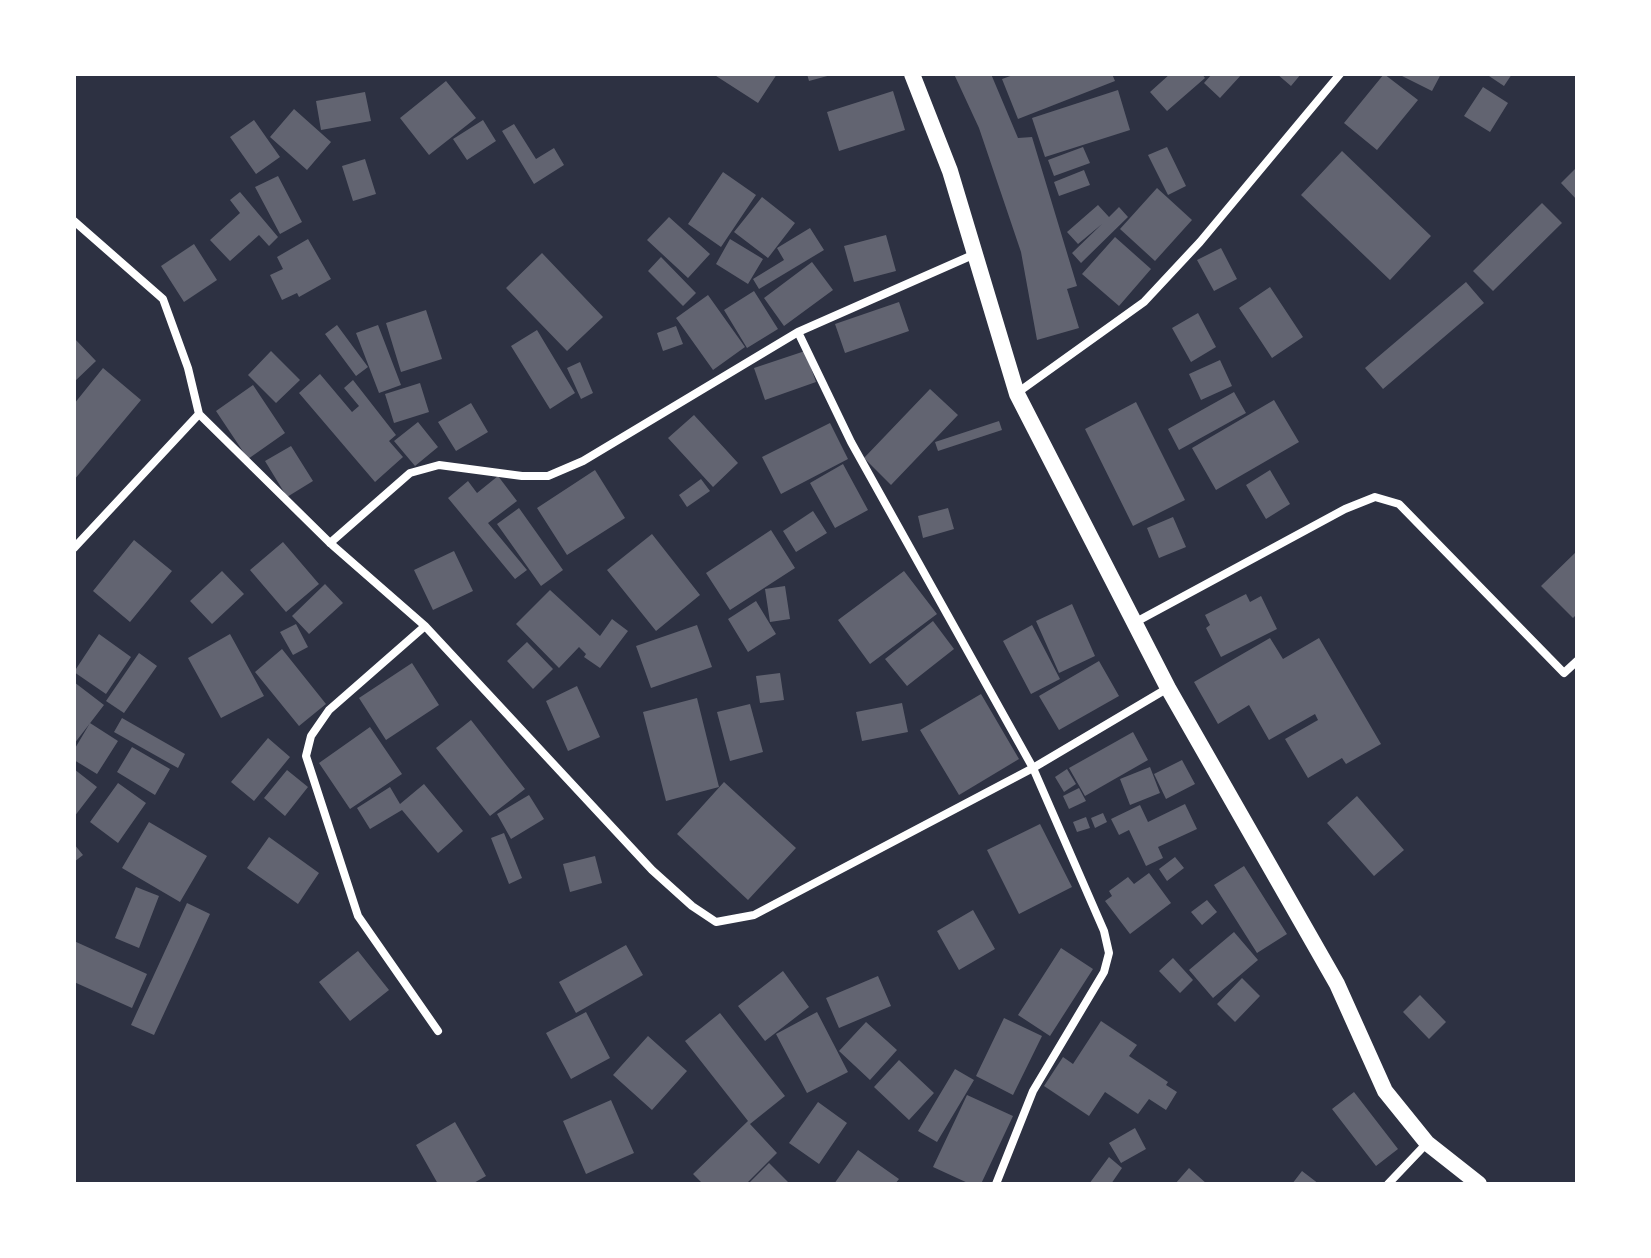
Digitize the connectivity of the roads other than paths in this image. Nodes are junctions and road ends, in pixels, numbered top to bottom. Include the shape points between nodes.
1 (912, 74) edge
2 (1340, 74) edge
3 (74, 221) edge
4 (976, 253) junction
5 (798, 332) junction
6 (1017, 394) junction
7 (199, 414) junction
8 (330, 543) junction
9 (74, 548) edge
10 (1134, 623) junction
11 (425, 626) junction
12 (1577, 661) edge
13 (1168, 688) junction
14 (1033, 768) junction
15 (438, 1031) dead end
16 (1427, 1143) junction
17 (996, 1184) edge
18 (1388, 1184) edge
19 (1479, 1184) edge

1 - 4 main road
2 - 6 street via 1144,302
3 - 7 street via 163,299
4 - 5 street
4 - 6 main road
5 - 8 street via 583,461 548,476 439,465 410,473
5 - 14 street via 858,455
6 - 10 main road
7 - 8 street
7 - 9 street
8 - 11 street
10 - 12 street via 1375,497 1399,504 1564,673
10 - 13 main road
11 - 14 street via 652,870 716,922 754,915
11 - 15 street via 329,710 311,736 306,756 358,916
13 - 14 street
13 - 16 main road via 1337,984 1385,1091
14 - 17 street via 1109,953 1104,972 1033,1091
16 - 18 street
16 - 19 main road

